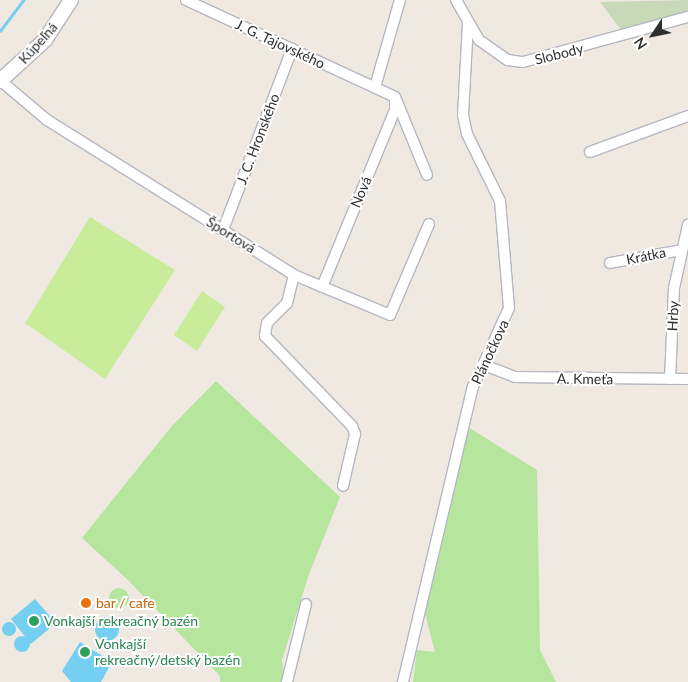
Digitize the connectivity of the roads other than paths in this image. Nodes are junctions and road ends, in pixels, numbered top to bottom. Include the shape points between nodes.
1 (71, 0) edge
2 (186, 0) edge
3 (400, 0) edge
4 (456, 0) edge
5 (688, 17) edge
6 (468, 23) junction
7 (292, 49) junction
8 (0, 81) edge
9 (374, 87) junction
10 (395, 96) junction
11 (688, 116) edge
12 (590, 152) dead end
13 (427, 175) dead end
14 (429, 224) dead end
15 (688, 225) edge
16 (223, 230) junction
17 (682, 250) junction
18 (610, 263) dead end
19 (294, 275) junction
20 (322, 287) junction
21 (484, 365) junction
22 (688, 378) edge
23 (670, 379) junction
24 (343, 486) dead end
25 (306, 604) dead end
26 (288, 682) edge
27 (403, 682) edge

1 - 8 street, Kúpeľná via 45,40
2 - 7 street, J. G. Tajovského
3 - 9 street
4 - 6 street, Slobody
5 - 6 street, Slobody via 523,62 492,52
6 - 21 street, Plánočkova via 463,115 467,134 500,201 510,286 509,308
7 - 9 street, J. G. Tajovského
7 - 16 street, J. C. Hronského
8 - 16 street, Športová via 47,120
9 - 10 street, J. G. Tajovského
10 - 13 street
10 - 20 street, Nová via 395,110
11 - 12 street
14 - 20 street, Športová via 390,315
15 - 17 street, Hrby
16 - 19 street, Športová
17 - 18 street, Krátka
17 - 23 street, Hrby via 674,288
19 - 20 street, Športová
19 - 24 street via 287,303 267,323 265,336 352,426 354,434
21 - 23 street, A. Kmeťa via 515,377
21 - 27 street, Plánočkova via 473,387
22 - 23 street, A. Kmeťa
25 - 26 street

